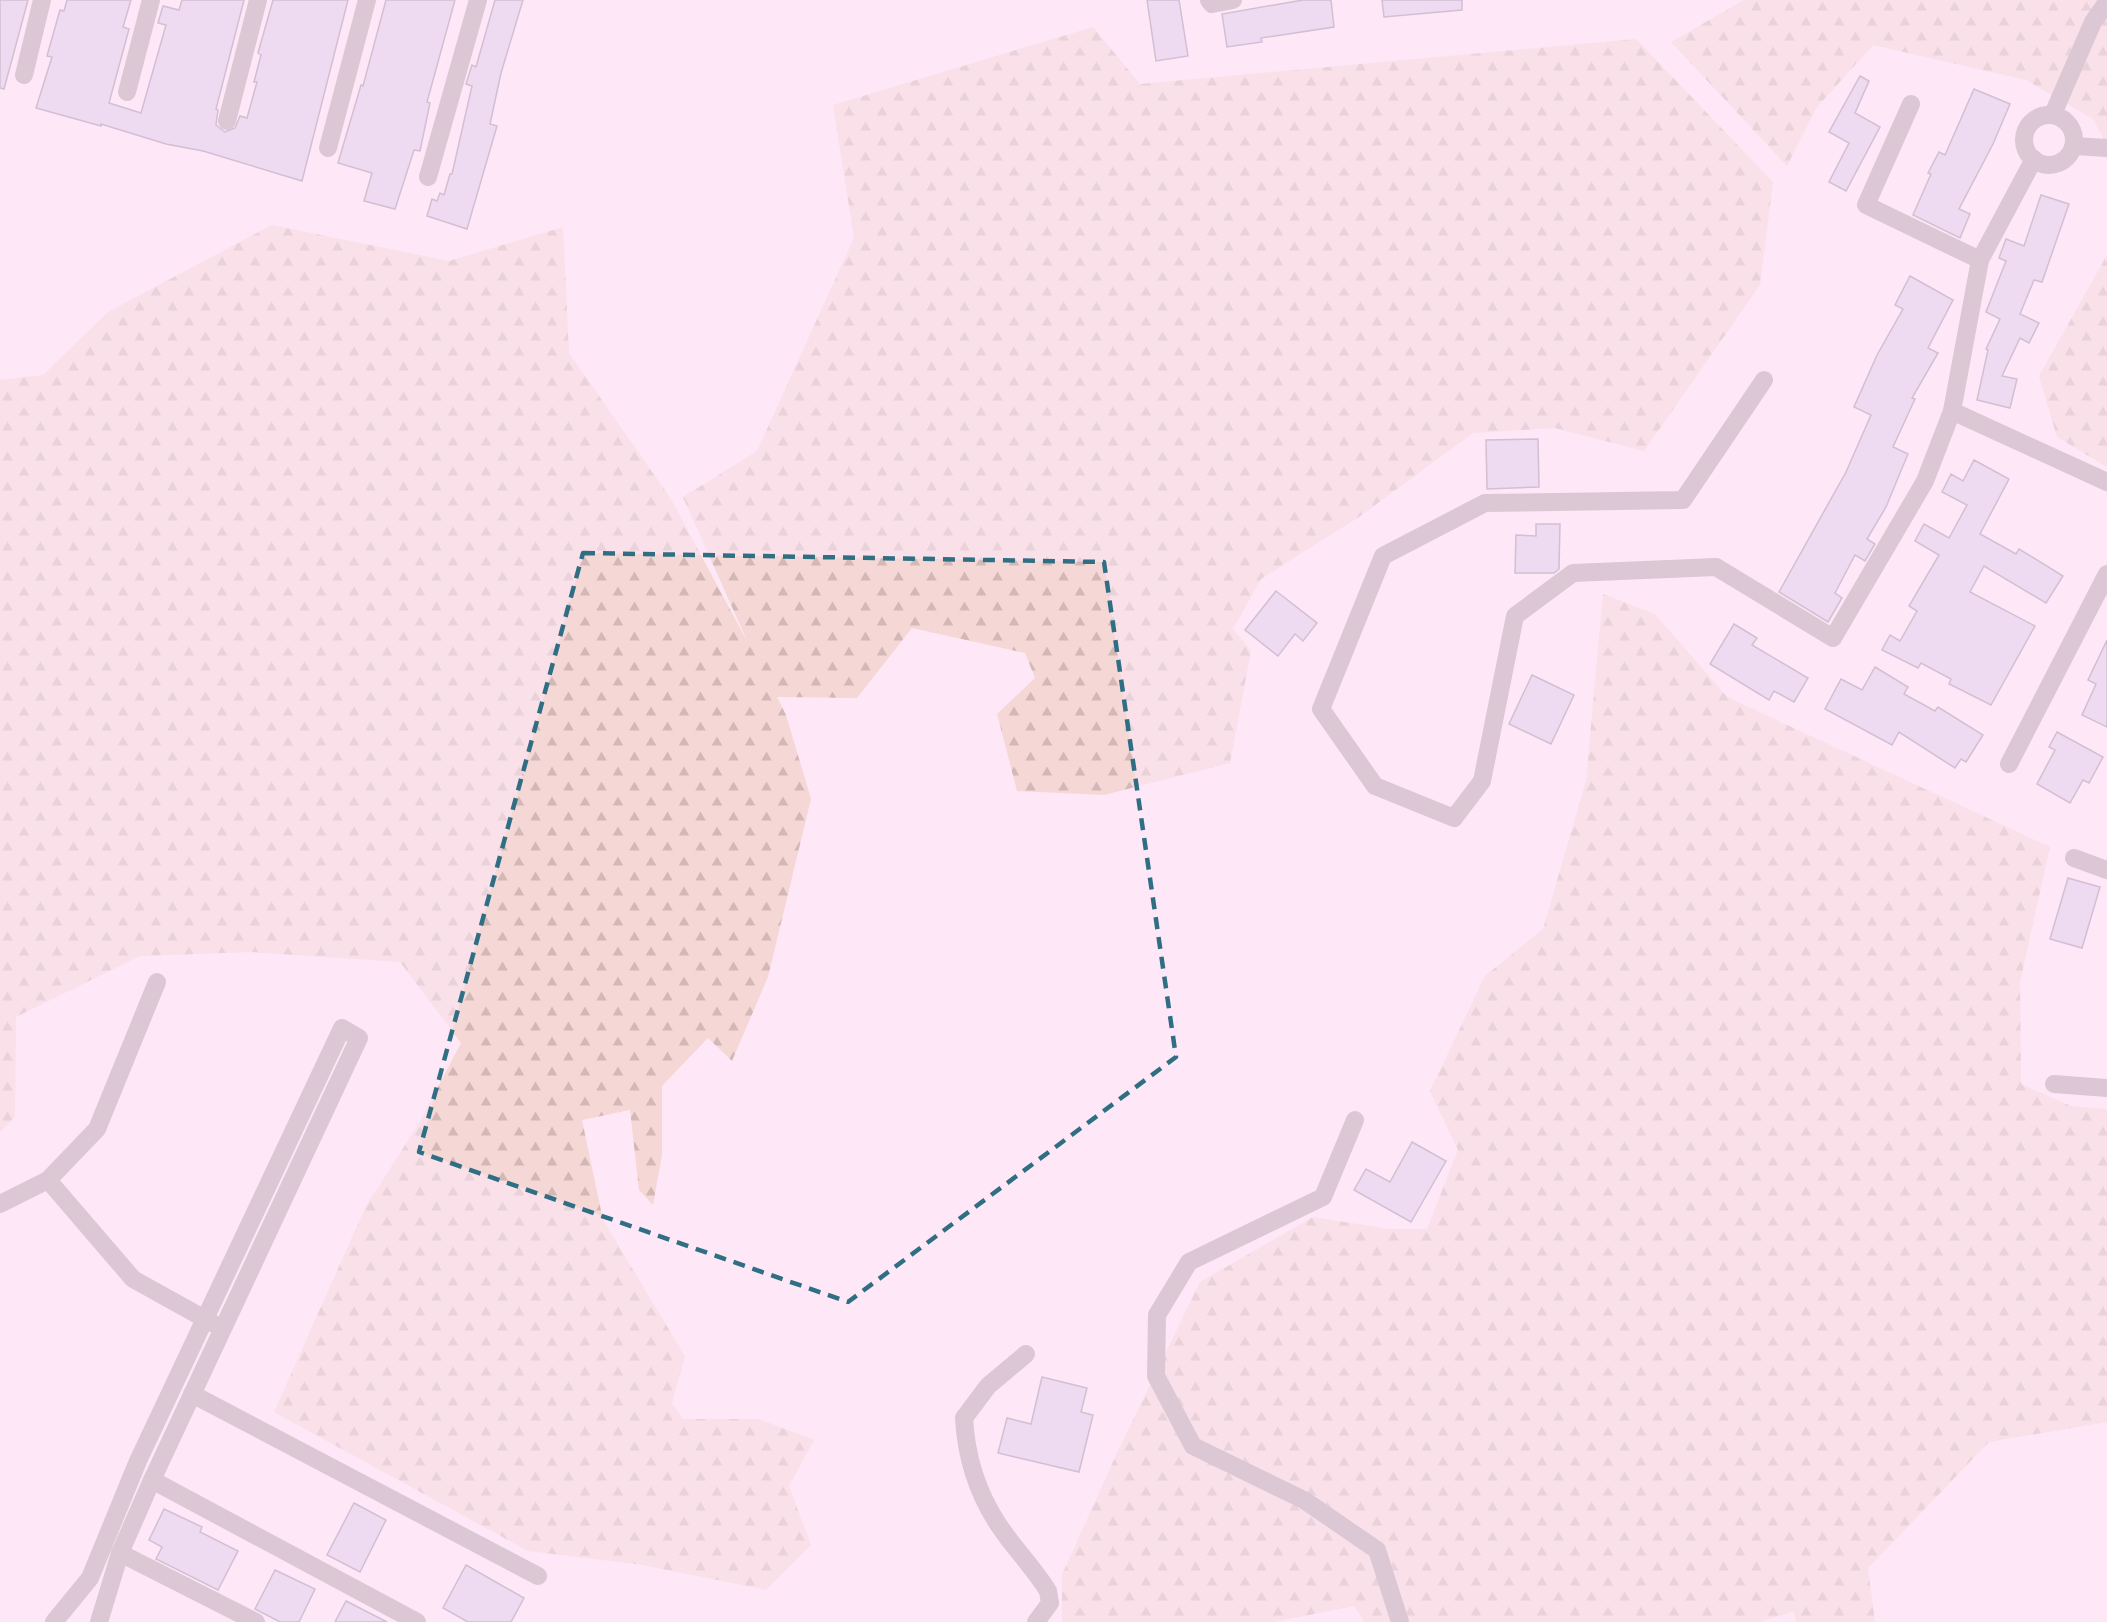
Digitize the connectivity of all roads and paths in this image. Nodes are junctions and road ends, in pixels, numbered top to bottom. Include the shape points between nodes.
1 (42, 0) edge
2 (151, 0) edge
3 (258, 0) edge
4 (367, 0) edge
5 (478, 0) edge
6 (1209, 0) edge
7 (1233, 0) edge
8 (2107, 2) edge
9 (24, 75) dead end
10 (127, 92) dead end
11 (1911, 104) dead end
12 (2053, 114) junction
13 (227, 121) dead end
14 (2074, 146) junction
15 (328, 148) dead end
16 (2107, 148) edge
17 (2034, 159) junction
18 (428, 177) dead end
19 (1980, 260) junction
20 (1764, 381) dead end
21 (1952, 411) junction
22 (2107, 482) edge
23 (2107, 574) edge
24 (2009, 764) dead end
25 (2074, 858) dead end
26 (2107, 870) edge
27 (157, 982) dead end
28 (2054, 1084) dead end
29 (2107, 1088) edge
30 (1355, 1120) dead end
31 (48, 1180) junction
32 (0, 1204) edge
33 (205, 1319) junction
34 (224, 1329) junction
35 (1026, 1354) dead end
36 (192, 1394) junction
37 (152, 1480) junction
38 (120, 1553) junction
39 (538, 1576) dead end
40 (54, 1622) edge
41 (99, 1622) edge
42 (256, 1622) edge
43 (417, 1622) edge
44 (1036, 1622) edge
45 (1400, 1622) edge

1 - 9 street
2 - 10 street
3 - 13 street
4 - 15 street
5 - 18 street
6 - 7 street via 1212,4
8 - 12 street via 2093,22
11 - 19 street via 1866,205
12 - 14 street via 2072,128
12 - 17 street via 2037,117 2025,132 2026,148
14 - 16 street
14 - 17 street via 2063,161 2054,164
17 - 19 street
19 - 21 street
20 - 21 street via 1683,500 1485,503 1383,556 1321,709 1375,786 1454,818 1482,781 1515,616 1574,573 1716,567 1833,638 1925,481
21 - 22 street
23 - 24 street
25 - 26 street
27 - 31 street via 97,1129
28 - 29 street
30 - 45 street via 1323,1197 1189,1262 1157,1315 1156,1376 1193,1446 1304,1500 1377,1550
31 - 32 street
31 - 33 street via 134,1279
33 - 34 street
33 - 34 street via 342,1028 359,1038
33 - 40 street via 138,1461 90,1578
34 - 36 street
35 - 44 street via 988,1386 964,1418 966,1447 977,1483 997,1524 1048,1591 1050,1603
36 - 37 street
36 - 39 street
37 - 38 street
37 - 43 street
38 - 41 street
38 - 42 street

